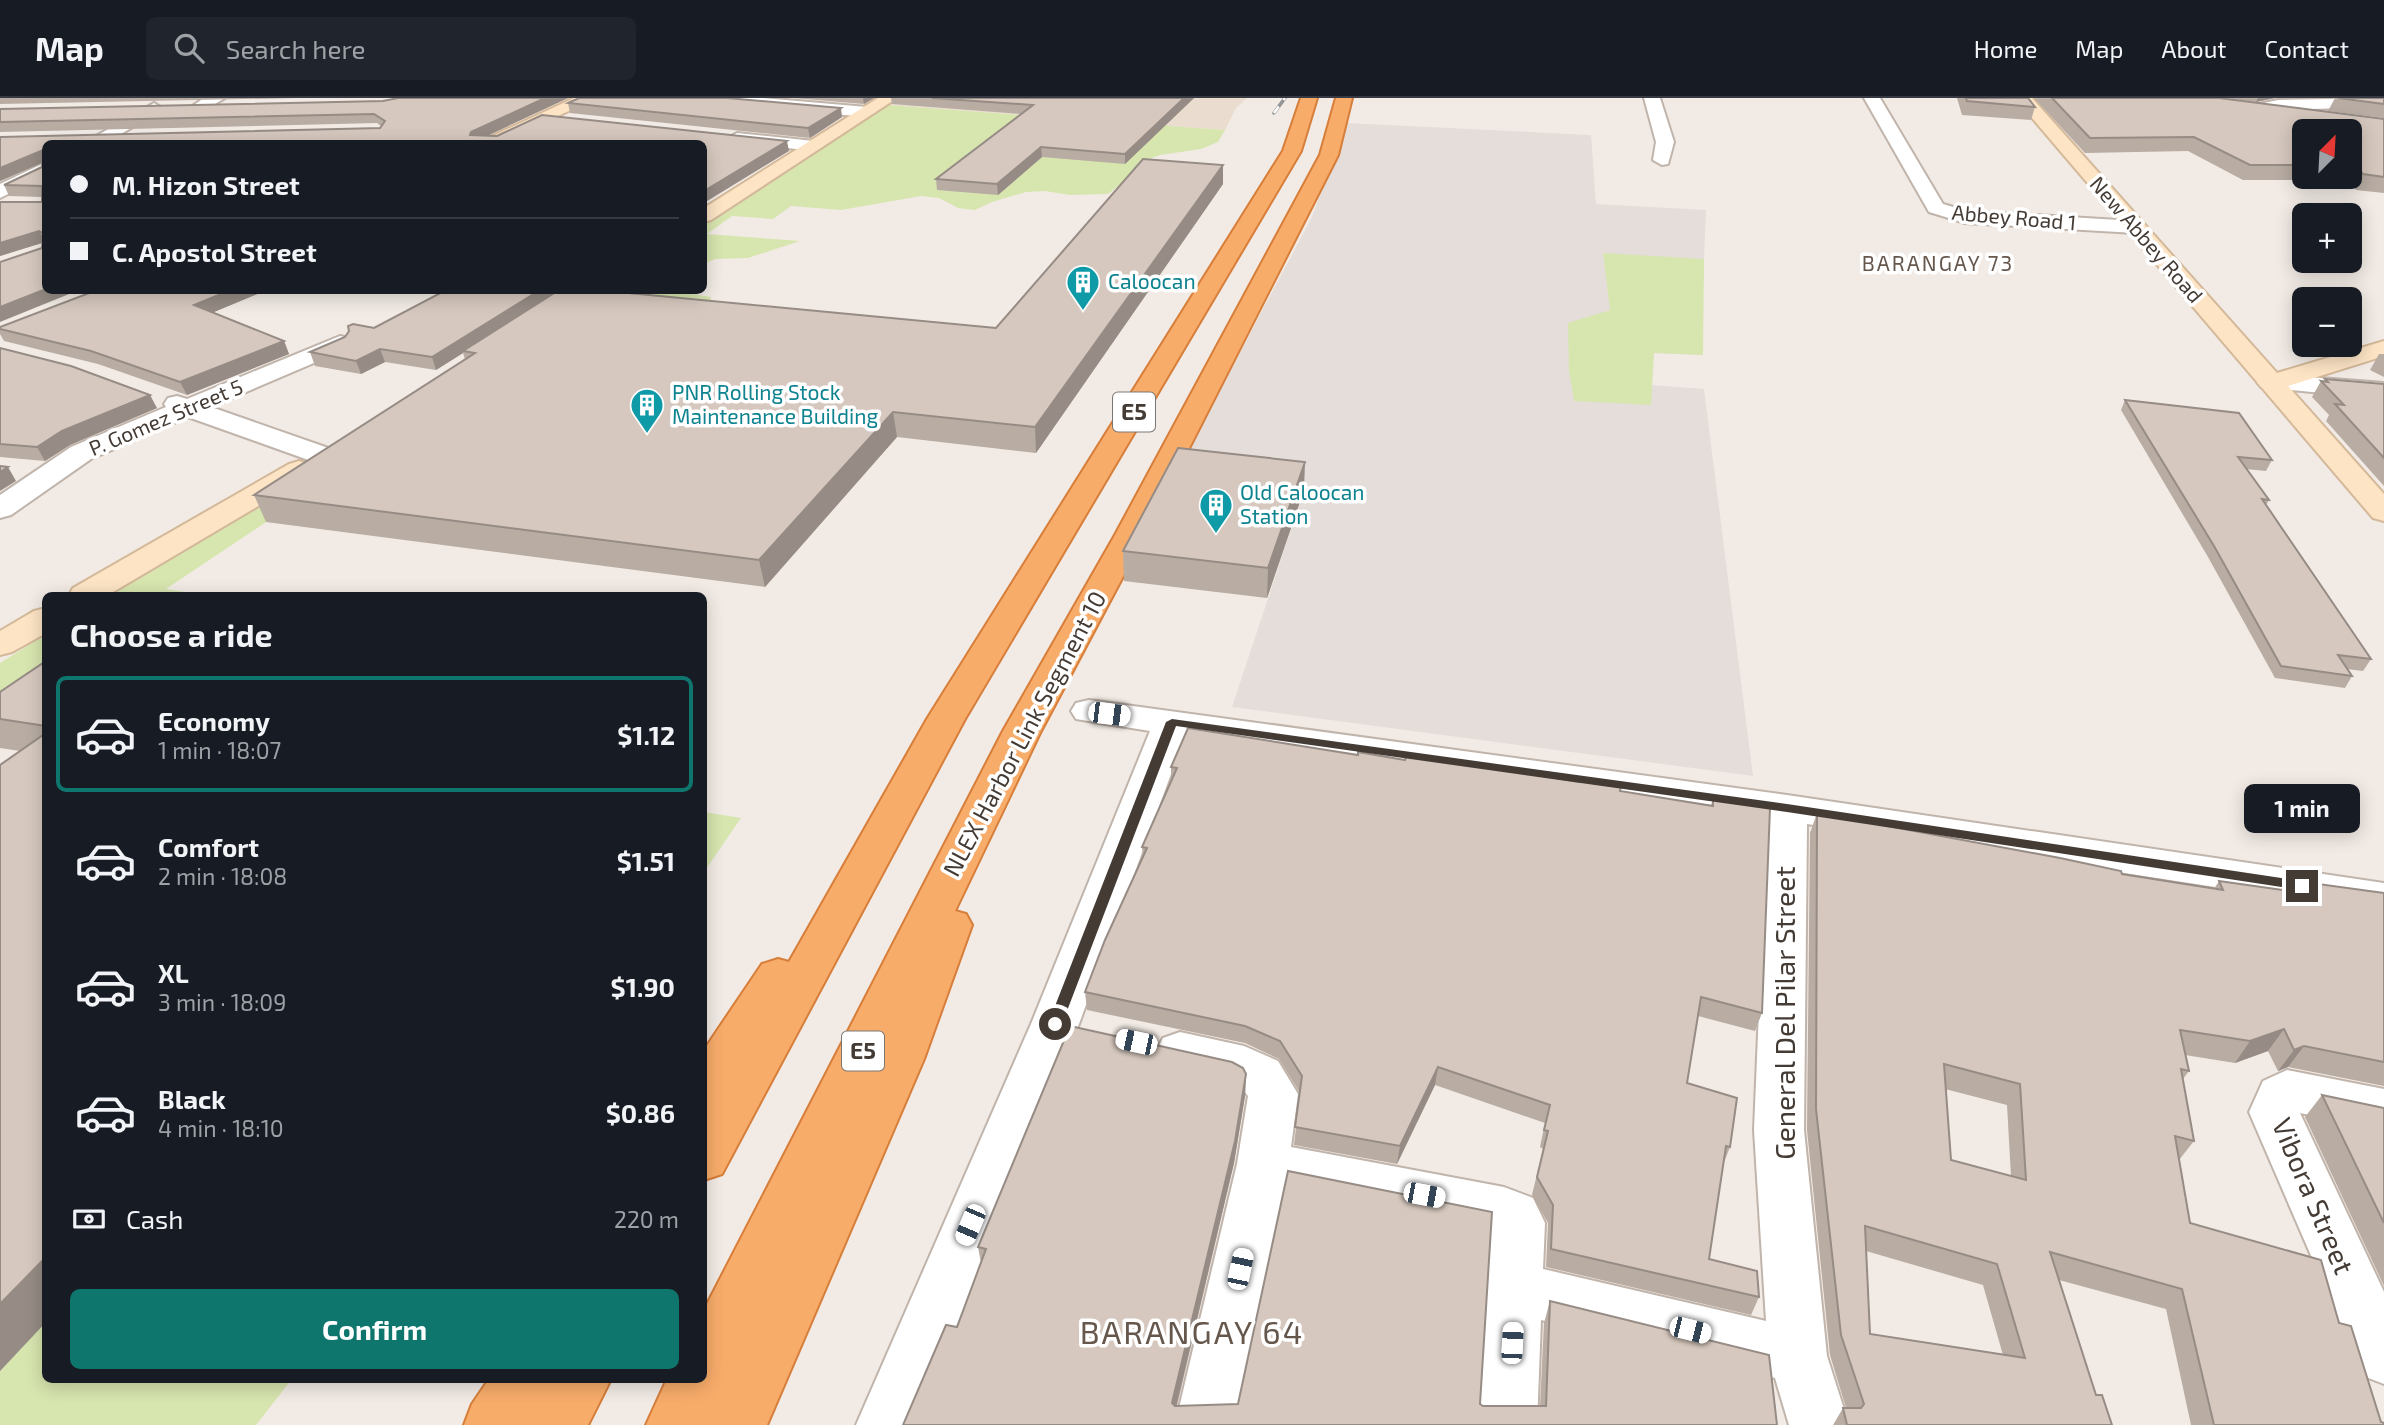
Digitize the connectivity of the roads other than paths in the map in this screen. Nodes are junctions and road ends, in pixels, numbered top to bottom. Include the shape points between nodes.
1 (588, 98) edge
2 (707, 98) edge
3 (889, 98) edge
4 (1309, 98) edge
5 (1344, 98) edge
6 (1652, 98) edge
7 (1872, 98) edge
8 (2023, 98) edge
9 (221, 102) edge
10 (2384, 102) edge
11 (154, 108) junction
12 (116, 109) edge
13 (2245, 109) joint
14 (867, 112) junction
15 (544, 118) junction
16 (2326, 119) edge
17 (584, 122) edge
18 (143, 136) edge
19 (720, 136) edge
20 (89, 140) edge
21 (492, 140) edge
22 (814, 146) junction
23 (1662, 160) dead end
24 (42, 168) edge
25 (0, 170) edge
26 (42, 170) edge
27 (4, 201) edge
28 (707, 211) edge
29 (2136, 227) junction
30 (340, 343) edge
31 (2384, 348) edge
32 (2270, 382) junction
33 (2384, 391) edge
34 (155, 397) dead end
35 (189, 409) junction
36 (13, 469) dead end
37 (52, 473) junction
38 (0, 509) edge
39 (2384, 512) edge
40 (90, 592) edge
41 (42, 620) edge
42 (0, 645) edge
43 (1088, 711) dead end
44 (946, 719) junction
45 (1172, 722) junction
46 (1023, 731) junction
47 (1787, 808) junction
48 (2384, 898) edge
49 (1095, 1033) junction
50 (707, 1085) edge
51 (2384, 1110) edge
52 (707, 1153) edge
53 (1263, 1164) junction
54 (1515, 1288) junction
55 (1798, 1356) junction
56 (2384, 1356) edge
57 (707, 1364) edge
58 (520, 1383) edge
59 (579, 1383) edge
60 (697, 1383) edge
61 (494, 1425) edge
62 (555, 1425) edge
63 (676, 1425) edge
64 (736, 1425) edge
65 (886, 1425) edge
66 (1205, 1425) edge
67 (1507, 1425) edge
68 (1819, 1425) edge

1 - 15 street
2 - 14 street
3 - 14 street
4 - 44 highway, E5 via 1292,151
5 - 46 highway, NLEX Harbor Link Segment 10 / E5 via 1329,155
6 - 23 street via 1665,142
7 - 29 street, Abbey Road 1 via 1925,192 1942,212
8 - 29 street, New Abbey Road
9 - 11 street
10 - 13 street
11 - 12 street
11 - 20 street
13 - 16 highway
14 - 22 street
15 - 17 street
15 - 21 street
18 - 20 street
19 - 22 street
22 - 28 street
24 - 25 street
26 - 27 street
29 - 32 street, New Abbey Road
30 - 35 street, P. Gomez Street 5
31 - 32 street
32 - 33 street
32 - 39 street, New Abbey Road
34 - 35 street
35 - 37 street, P. Gomez Street 5 via 93,447
35 - 40 street via 335,449
36 - 37 street
37 - 38 street, P. Gomez Street 5
41 - 42 street
43 - 45 street
44 - 50 highway
44 - 52 highway, E5
45 - 47 street
45 - 49 street
46 - 57 highway, NLEX Harbor Link Segment 10 / E5
46 - 64 highway via 900,1059
47 - 48 street
47 - 55 street, General Del Pilar Street via 1780,1130
49 - 53 street via 1244,1065 1261,1074 1273,1094
49 - 65 street
51 - 56 street, Vibora Street via 2287,1090 2274,1112
53 - 54 street via 1514,1215 1518,1223
53 - 66 street
54 - 55 street
54 - 67 street
55 - 68 street, General Del Pilar Street
58 - 61 highway
59 - 62 highway
60 - 63 highway

